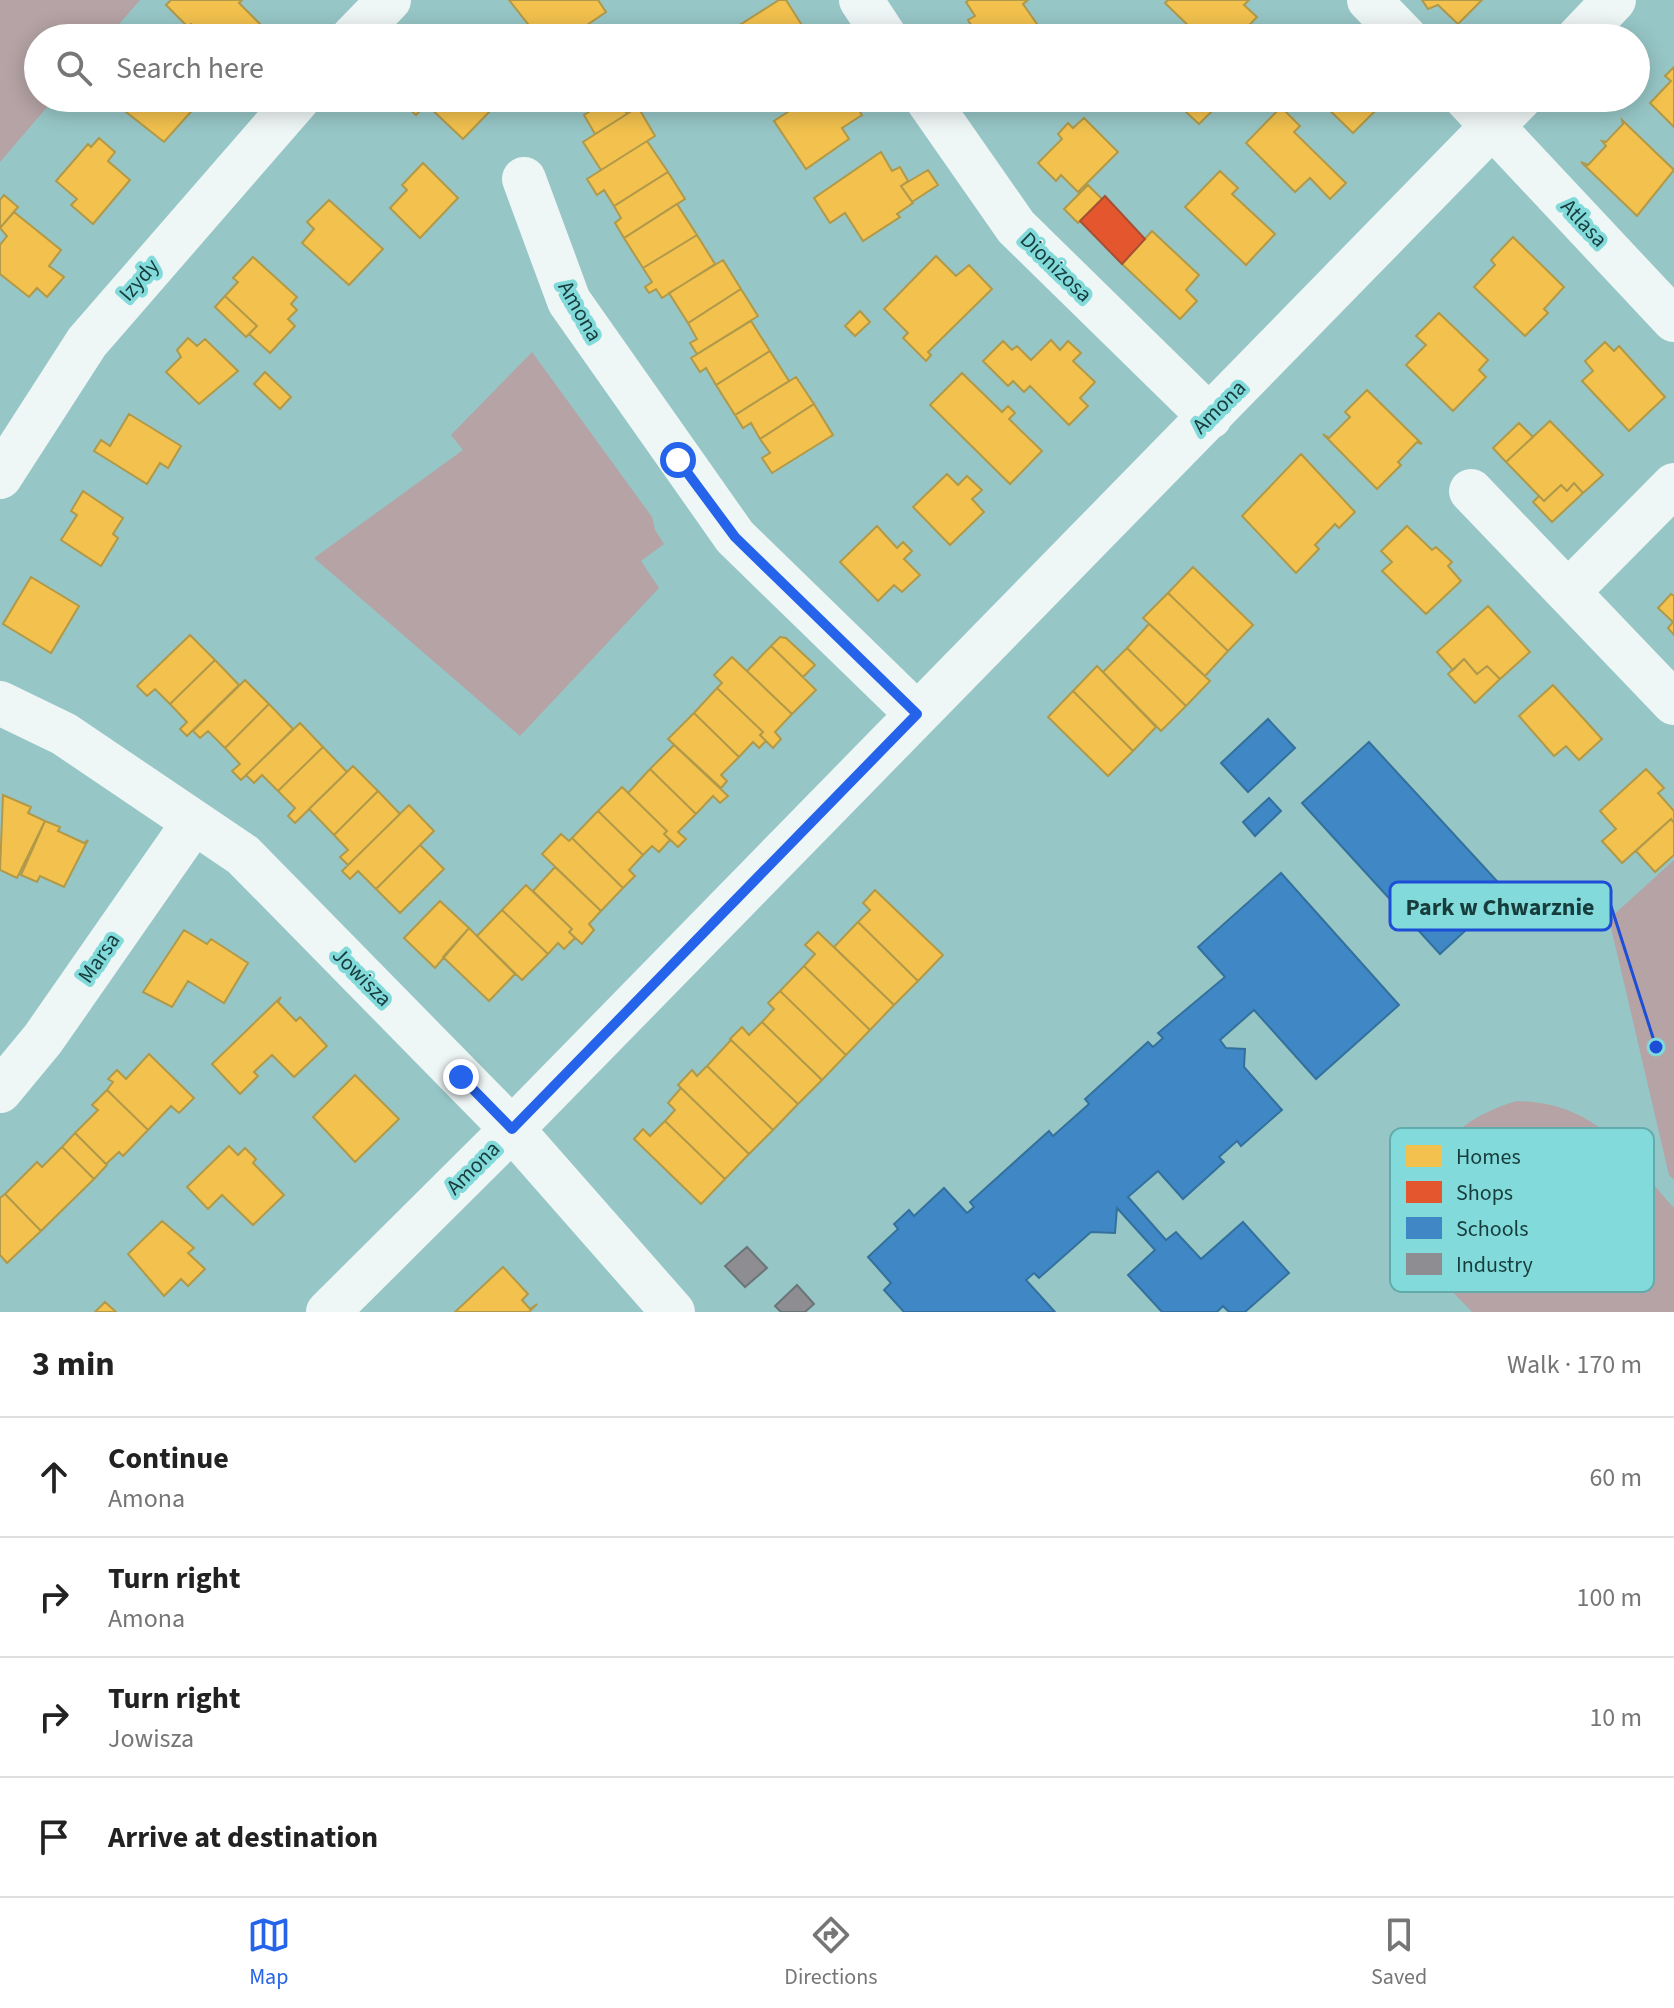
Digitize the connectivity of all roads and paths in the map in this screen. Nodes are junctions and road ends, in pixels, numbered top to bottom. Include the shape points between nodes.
1 (389, 0) edge
2 (861, 0) edge
3 (1369, 0) edge
4 (1614, 0) edge
5 (366, 24) edge
6 (877, 24) edge
7 (1392, 24) edge
8 (1591, 24) edge
9 (287, 112) edge
10 (936, 112) edge
11 (1488, 112) edge
12 (1497, 112) edge
13 (524, 179) dead end
14 (1674, 320) edge
15 (1210, 417) junction
16 (0, 477) edge
17 (1674, 485) edge
18 (1471, 491) dead end
19 (1568, 592) junction
20 (0, 703) edge
21 (1674, 703) edge
22 (917, 714) junction
23 (194, 822) junction
24 (0, 1091) edge
25 (512, 1129) junction
26 (328, 1312) edge
27 (673, 1312) edge

1 - 5 street
2 - 6 street
3 - 7 street
4 - 8 street
9 - 16 street, Izydy via 87,342
10 - 15 street, Dionizosa via 1016,227
11 - 15 street, Amona
12 - 14 street, Atlasa
13 - 22 street, Amona via 569,301 709,505 735,537
15 - 22 street, Amona
17 - 19 street
18 - 19 street
19 - 21 street
20 - 23 street, Jowisza via 64,734
22 - 25 street, Amona
23 - 24 street, Marsa via 43,1039
23 - 25 street, Jowisza via 243,855
25 - 26 street, Amona
25 - 27 street, Jowisza

